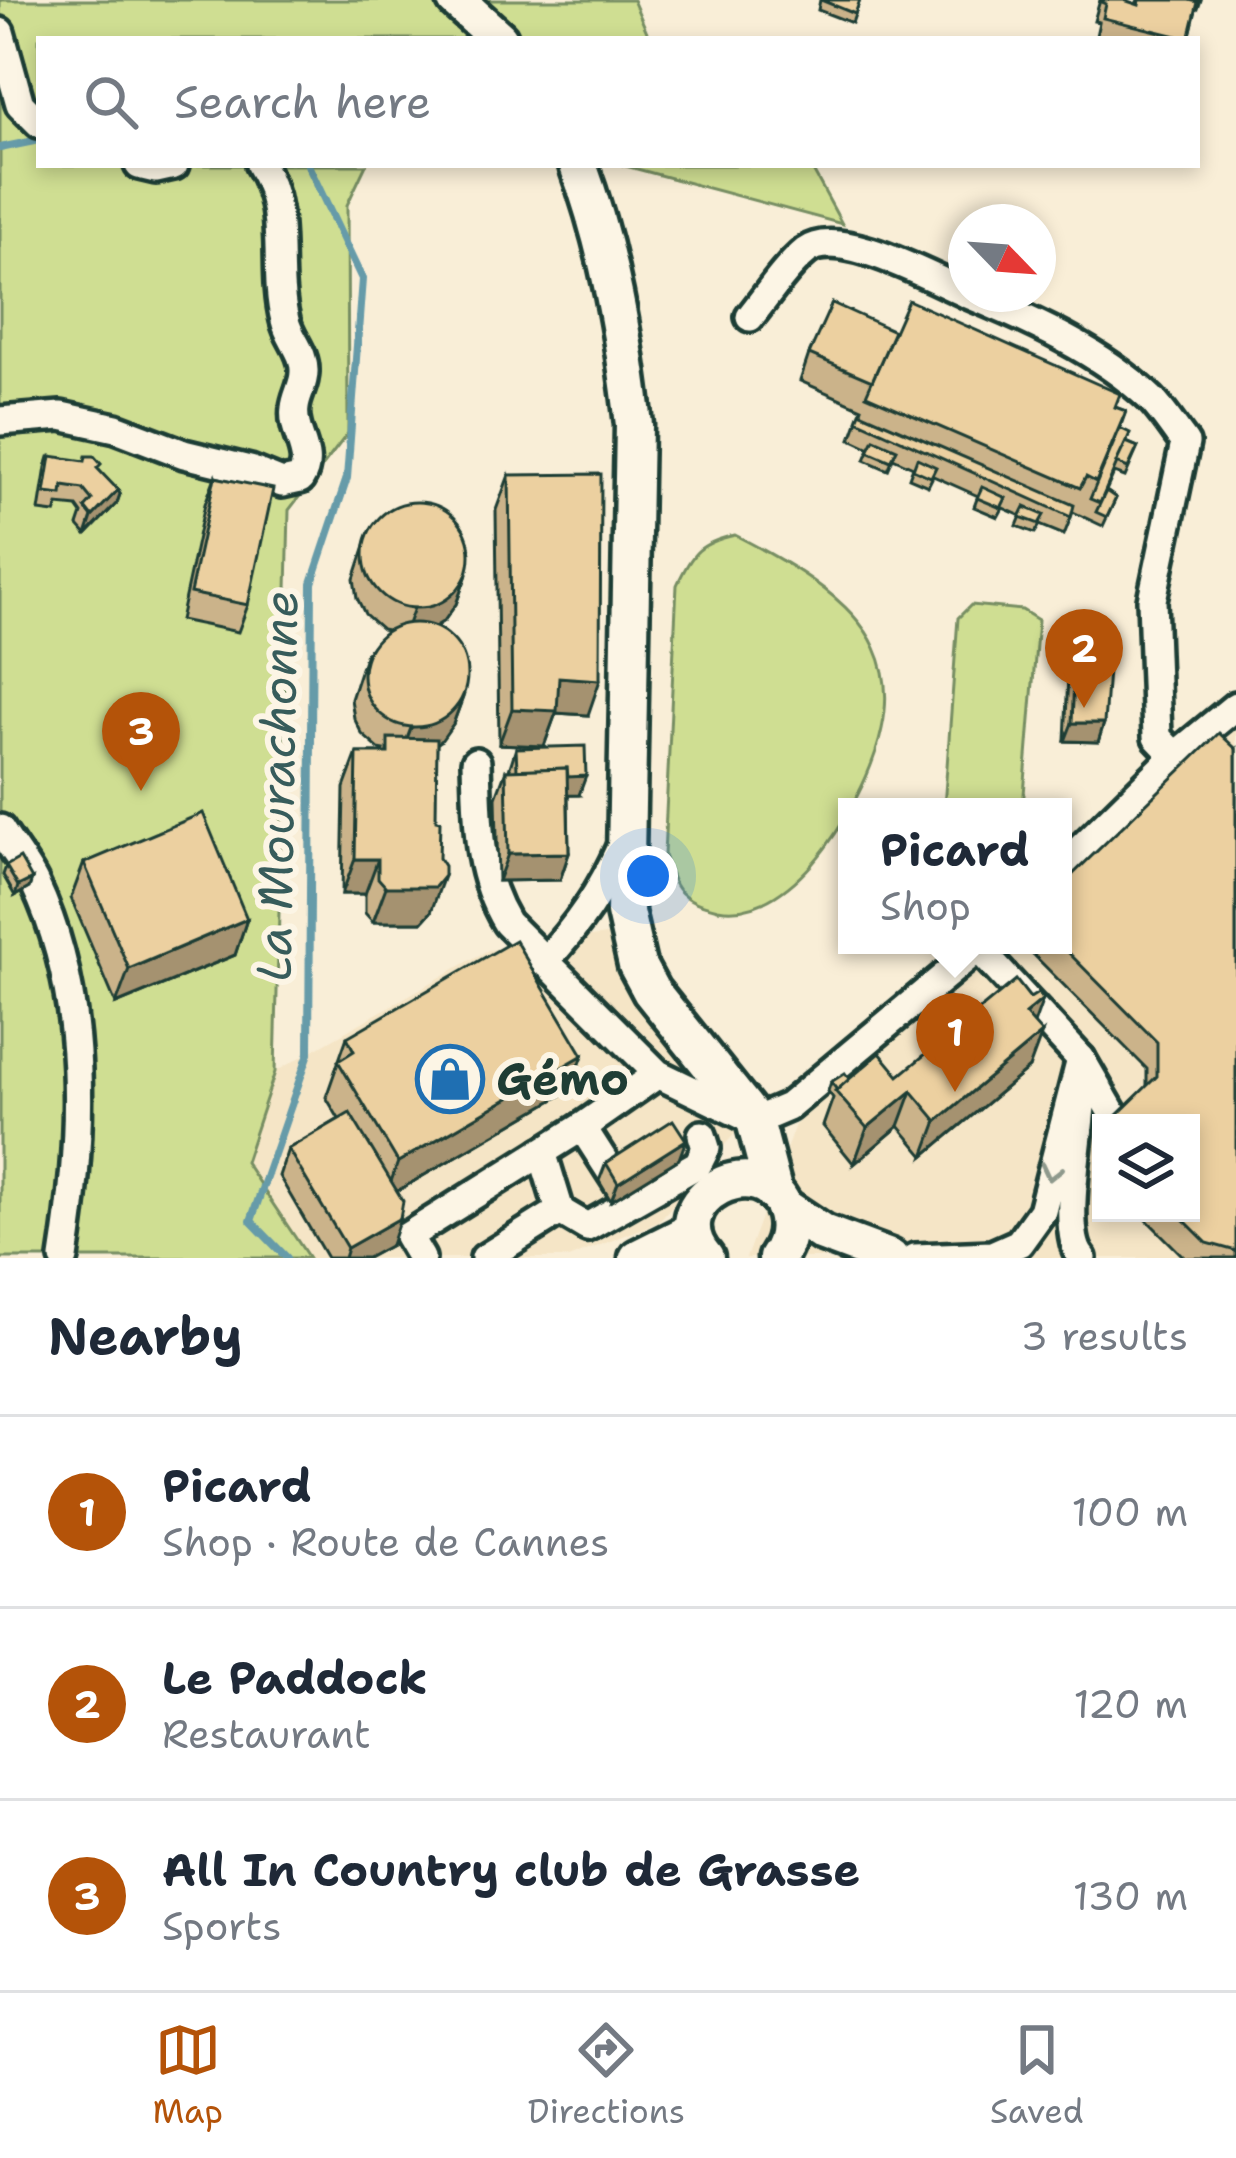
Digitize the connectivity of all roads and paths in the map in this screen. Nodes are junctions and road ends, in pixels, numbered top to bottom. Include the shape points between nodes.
1 (457, 0) edge
2 (0, 32) edge
3 (496, 36) edge
4 (35, 119) edge
5 (261, 168) edge
6 (579, 168) edge
7 (948, 286) edge
8 (1011, 312) edge
9 (750, 316) dead end
10 (0, 421) edge
11 (1229, 721) edge
12 (1175, 756) junction
13 (476, 762) dead end
14 (0, 829) edge
15 (626, 833) junction
16 (1072, 857) edge
17 (972, 954) edge
18 (986, 954) edge
19 (544, 962) junction
20 (1081, 1059) junction
21 (658, 1075) junction
22 (1129, 1114) edge
23 (754, 1121) junction
24 (582, 1127) junction
25 (702, 1135) dead end
26 (542, 1152) junction
27 (721, 1184) junction
28 (779, 1200) junction
29 (630, 1202) junction
30 (560, 1210) junction
31 (699, 1244) edge
32 (64, 1258) edge
33 (421, 1258) edge
34 (485, 1258) edge
35 (638, 1258) edge
36 (777, 1258) edge
37 (890, 1258) edge
38 (915, 1258) edge
39 (1082, 1258) edge

1 - 3 main road
2 - 4 street via 14,88
5 - 10 street via 278,219 285,322 303,357 295,407 307,461 300,479 282,483 61,416
6 - 15 main road via 613,287 634,425
7 - 9 street via 852,245 820,243
8 - 12 street via 1102,362 1151,399 1185,443 1152,601 1157,736
11 - 12 street
12 - 16 street
13 - 19 street via 479,855 491,897
14 - 32 street via 34,884 65,968 76,1102
15 - 19 street via 592,905
15 - 23 main road via 626,912 638,965
17 - 23 street via 788,1107
18 - 20 street
19 - 21 street
20 - 22 street
20 -> 38 street via 1042,1211 1019,1244 992,1255
20 - 39 street via 1070,1218
21 - 23 street
21 - 24 street
23 - 27 main road
23 - 28 main road
24 - 26 street
24 - 29 street
25 - 29 street via 698,1164
26 - 30 street
26 - 33 street via 408,1236
27 - 28 main road via 744,1179
27 - 31 main road via 701,1200
28 - 36 main road via 789,1227
28 - 37 main road via 823,1233
29 - 30 street via 586,1227
30 - 34 street
31 - 35 main road

